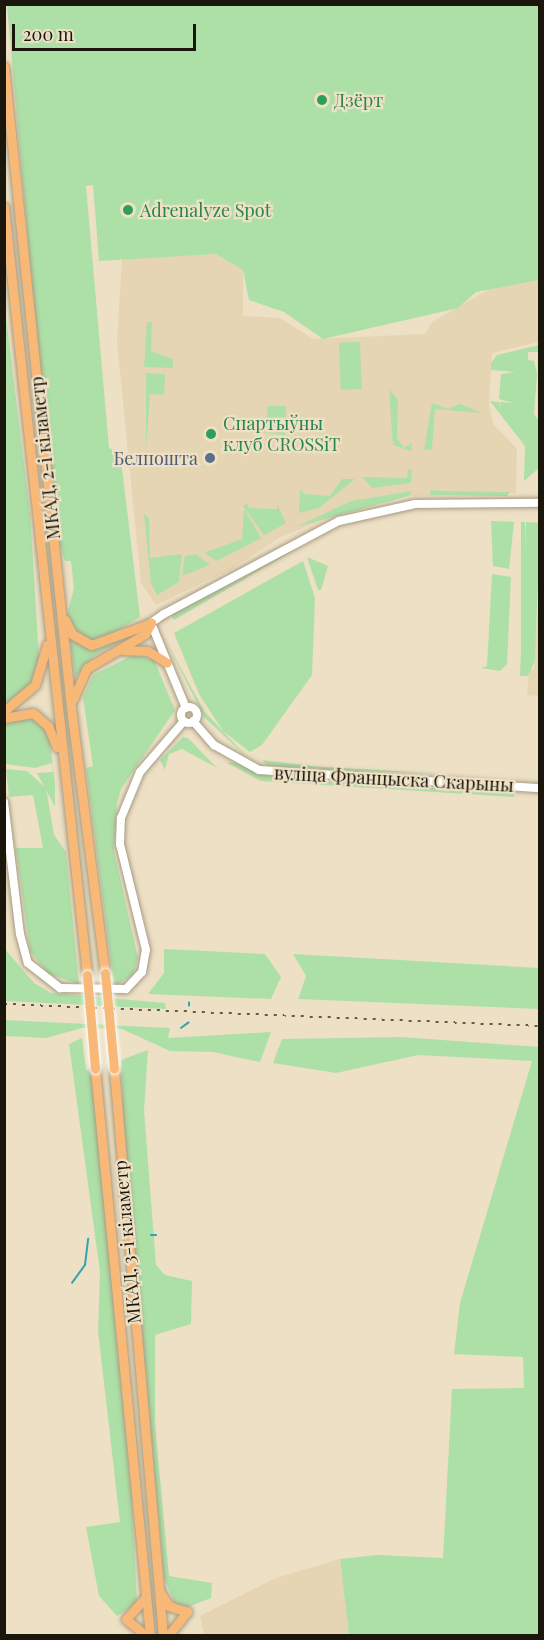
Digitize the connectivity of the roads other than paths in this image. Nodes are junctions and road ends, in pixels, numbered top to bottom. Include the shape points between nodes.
1 (4, 67) edge
2 (4, 207) edge
3 (540, 503) edge
4 (60, 601) junction
5 (151, 623) junction
6 (48, 640) junction
7 (117, 651) junction
8 (167, 663) junction
9 (71, 708) junction
10 (186, 708) junction
11 (4, 711) edge
12 (4, 718) edge
13 (184, 721) junction
14 (194, 721) junction
15 (61, 754) junction
16 (540, 788) edge
17 (4, 802) edge
18 (89, 848) joint
19 (74, 850) joint
20 (158, 1587) junction
21 (146, 1595) junction
22 (148, 1635) edge
23 (163, 1635) edge
24 (168, 1635) edge

1 - 4 highway, МКАД, 2-і кіламетр
2 - 6 highway, МКАД, 2-і кіламетр
3 - 5 main road via 415,504 339,520
4 - 5 highway via 72,634 91,645
4 - 9 highway, МКАД, 2-і кіламетр
5 - 7 highway via 145,634
5 - 8 main road
6 - 11 highway via 35,685
6 - 15 highway, МКАД, 2-і кіламетр
7 - 8 highway via 136,648
7 - 9 highway via 83,673
8 - 10 main road
9 - 18 highway, МКАД, 2-і кіламетр
10 - 13 main road
10 - 14 main road, вуліца Францыска Скарыны via 195,711
12 - 15 highway via 20,712 43,719
13 - 14 main road
13 - 17 main road via 140,772 120,818 120,844 146,950 142,972 126,989 60,988 28,963 20,934
14 - 16 main road, вуліца Францыска Скарыны via 229,756 268,772
15 - 19 highway, МКАД, 2-і кіламетр
18 - 20 highway, МКАД, 3-і кіламетр, bridge via 114,1069
19 - 21 highway, МКАД, 3-і кіламетр, bridge
20 - 23 highway, МКАД, 3-і кіламетр
20 - 24 highway via 169,1606 187,1612
21 - 22 highway, МКАД, 3-і кіламетр
21 - 22 highway via 126,1619

